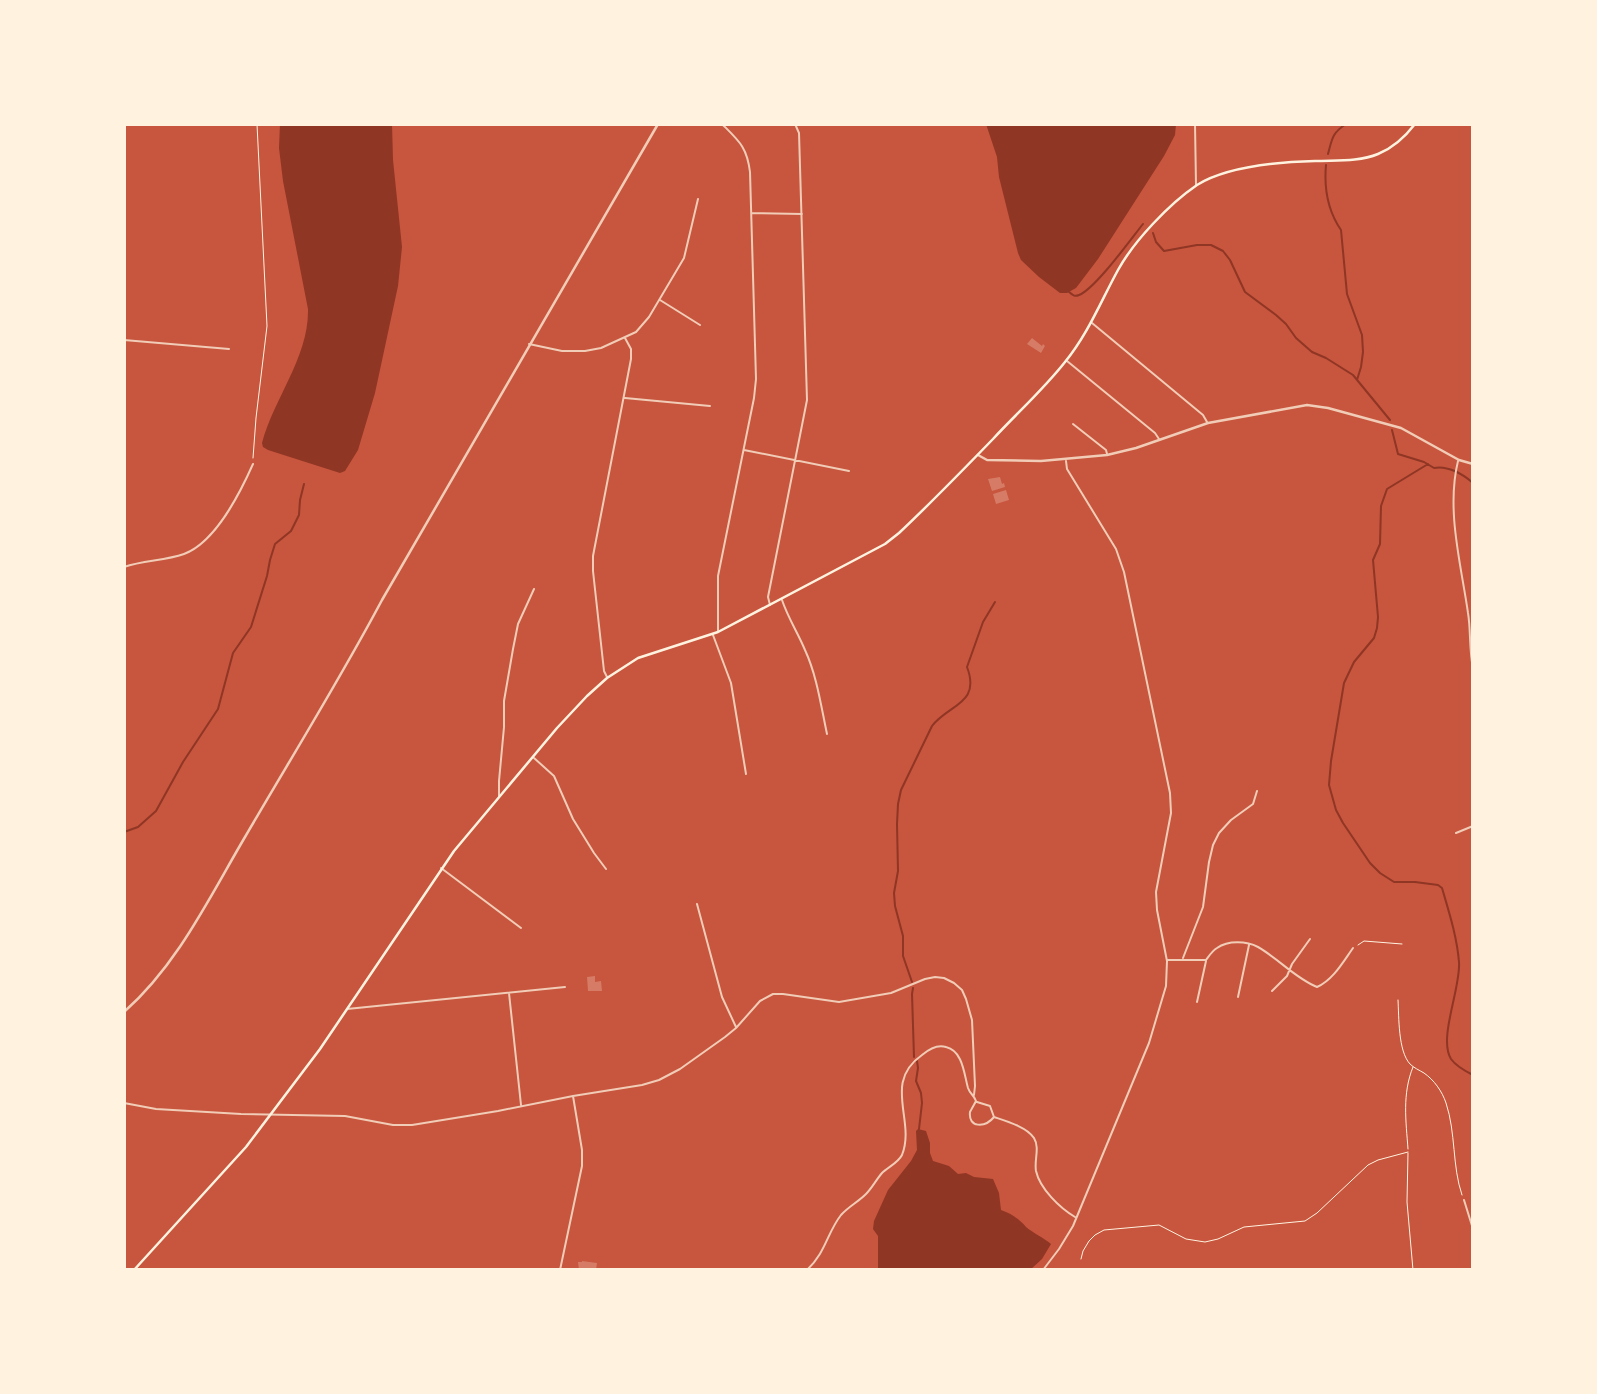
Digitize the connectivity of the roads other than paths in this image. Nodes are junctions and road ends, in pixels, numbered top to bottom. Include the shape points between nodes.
1 (658, 124) edge
2 (722, 124) edge
3 (795, 124) edge
4 (1195, 124) edge
5 (1415, 124) edge
6 (1196, 186) junction
7 (698, 199) dead end
8 (751, 213) junction
9 (802, 214) junction
10 (659, 300) junction
11 (1091, 322) junction
12 (700, 326) dead end
13 (625, 338) junction
14 (124, 340) edge
15 (529, 344) junction
16 (229, 349) dead end
17 (1067, 360) junction
18 (624, 398) junction
19 (710, 406) dead end
20 (1208, 423) junction
21 (1073, 424) dead end
22 (1159, 440) junction
23 (743, 450) junction
24 (978, 455) junction
25 (1107, 455) junction
26 (1066, 460) junction
27 (1459, 460) junction
28 (796, 461) junction
29 (253, 464) road end
30 (1473, 464) edge
31 (849, 471) dead end
32 (124, 566) edge
33 (534, 589) dead end
34 (782, 599) junction
35 (770, 606) junction
36 (718, 632) junction
37 (713, 634) junction
38 (1473, 668) edge
39 (607, 678) junction
40 (827, 734) dead end
41 (533, 757) junction
42 (746, 774) dead end
43 (1257, 791) dead end
44 (500, 797) junction
45 (1473, 826) edge
46 (1456, 833) dead end
47 (441, 868) junction
48 (606, 869) dead end
49 (697, 904) dead end
50 (521, 928) dead end
51 (1310, 939) dead end
52 (1249, 944) junction
53 (1353, 948) road end
54 (1183, 959) junction
55 (1167, 960) junction
56 (1206, 960) junction
57 (1290, 971) junction
58 (565, 987) dead end
59 (1272, 991) dead end
60 (509, 993) junction
61 (1238, 997) dead end
62 (1197, 1002) dead end
63 (346, 1009) junction
64 (124, 1012) edge
65 (737, 1027) junction
66 (974, 1095) junction
67 (573, 1096) junction
68 (976, 1101) junction
69 (124, 1103) edge
70 (522, 1106) junction
71 (270, 1115) junction
72 (994, 1117) junction
73 (1464, 1200) road end
74 (1076, 1218) junction
75 (1473, 1229) edge
76 (134, 1270) edge
77 (560, 1270) edge
78 (807, 1270) edge
79 (1043, 1270) edge

1 - 15 street
2 - 8 street via 748,156
3 - 9 street
4 - 6 street
5 - 6 main road via 1390,148 1371,156 1242,169
6 - 11 main road via 1129,252
7 - 10 street via 684,258
8 - 9 street
8 - 23 street via 756,379
9 - 28 street via 807,400
10 - 12 street
10 - 13 street via 642,326
11 - 17 main road
11 - 20 street
13 - 15 street via 585,351
13 - 18 street via 631,359
14 - 16 street
15 - 64 street via 210,899 161,974
17 - 22 street
17 - 24 main road
18 - 19 street
18 - 39 street via 593,556
20 - 22 street
20 - 27 street via 1307,405 1328,408 1401,428
21 - 25 street
22 - 25 street
23 - 28 street
23 - 36 street via 718,576
24 - 26 street via 987,460
24 - 34 main road via 885,544
25 - 26 street
26 - 55 street via 1124,572 1170,793 1171,813 1156,895
27 - 30 street
27 - 38 street via 1455,526
28 - 31 street
28 - 35 street via 768,597
29 - 32 street via 220,523 193,550
33 - 44 street via 518,624 504,701
34 - 35 main road
34 - 40 street via 814,673
35 - 36 main road
36 - 37 main road
37 - 39 main road via 638,658
37 - 42 street via 731,683
39 - 41 main road
41 - 44 main road
41 - 48 street via 555,778 573,819
43 - 54 street via 1252,804 1231,820 1213,845 1203,906
44 - 47 main road
45 - 46 street
47 - 50 street
47 - 63 main road
49 - 65 street via 722,997
51 - 57 street
52 - 56 street via 1224,944
52 - 57 street
52 - 61 street
53 - 57 street via 1332,977 1317,987
54 - 55 street
54 - 56 street
55 - 74 street via 1167,979 1151,1038
56 - 62 street
57 - 59 street
58 - 60 street
60 - 63 street
60 - 70 street
63 - 71 main road
65 - 66 street via 760,1001 773,995 839,1002 944,978 962,990 971,1014
65 - 67 street via 664,1078
66 - 68 street
66 - 78 street via 960,1060 949,1048 933,1048 907,1068 900,1157 840,1217
67 - 70 street
67 - 77 street via 582,1166
68 - 72 street via 988,1105
68 - 72 street via 970,1115 974,1123 984,1125
69 - 71 street
70 - 71 street via 402,1126 327,1114
71 - 76 main road via 234,1162
72 - 74 street via 1031,1135 1042,1184
73 - 75 street
74 - 79 street

